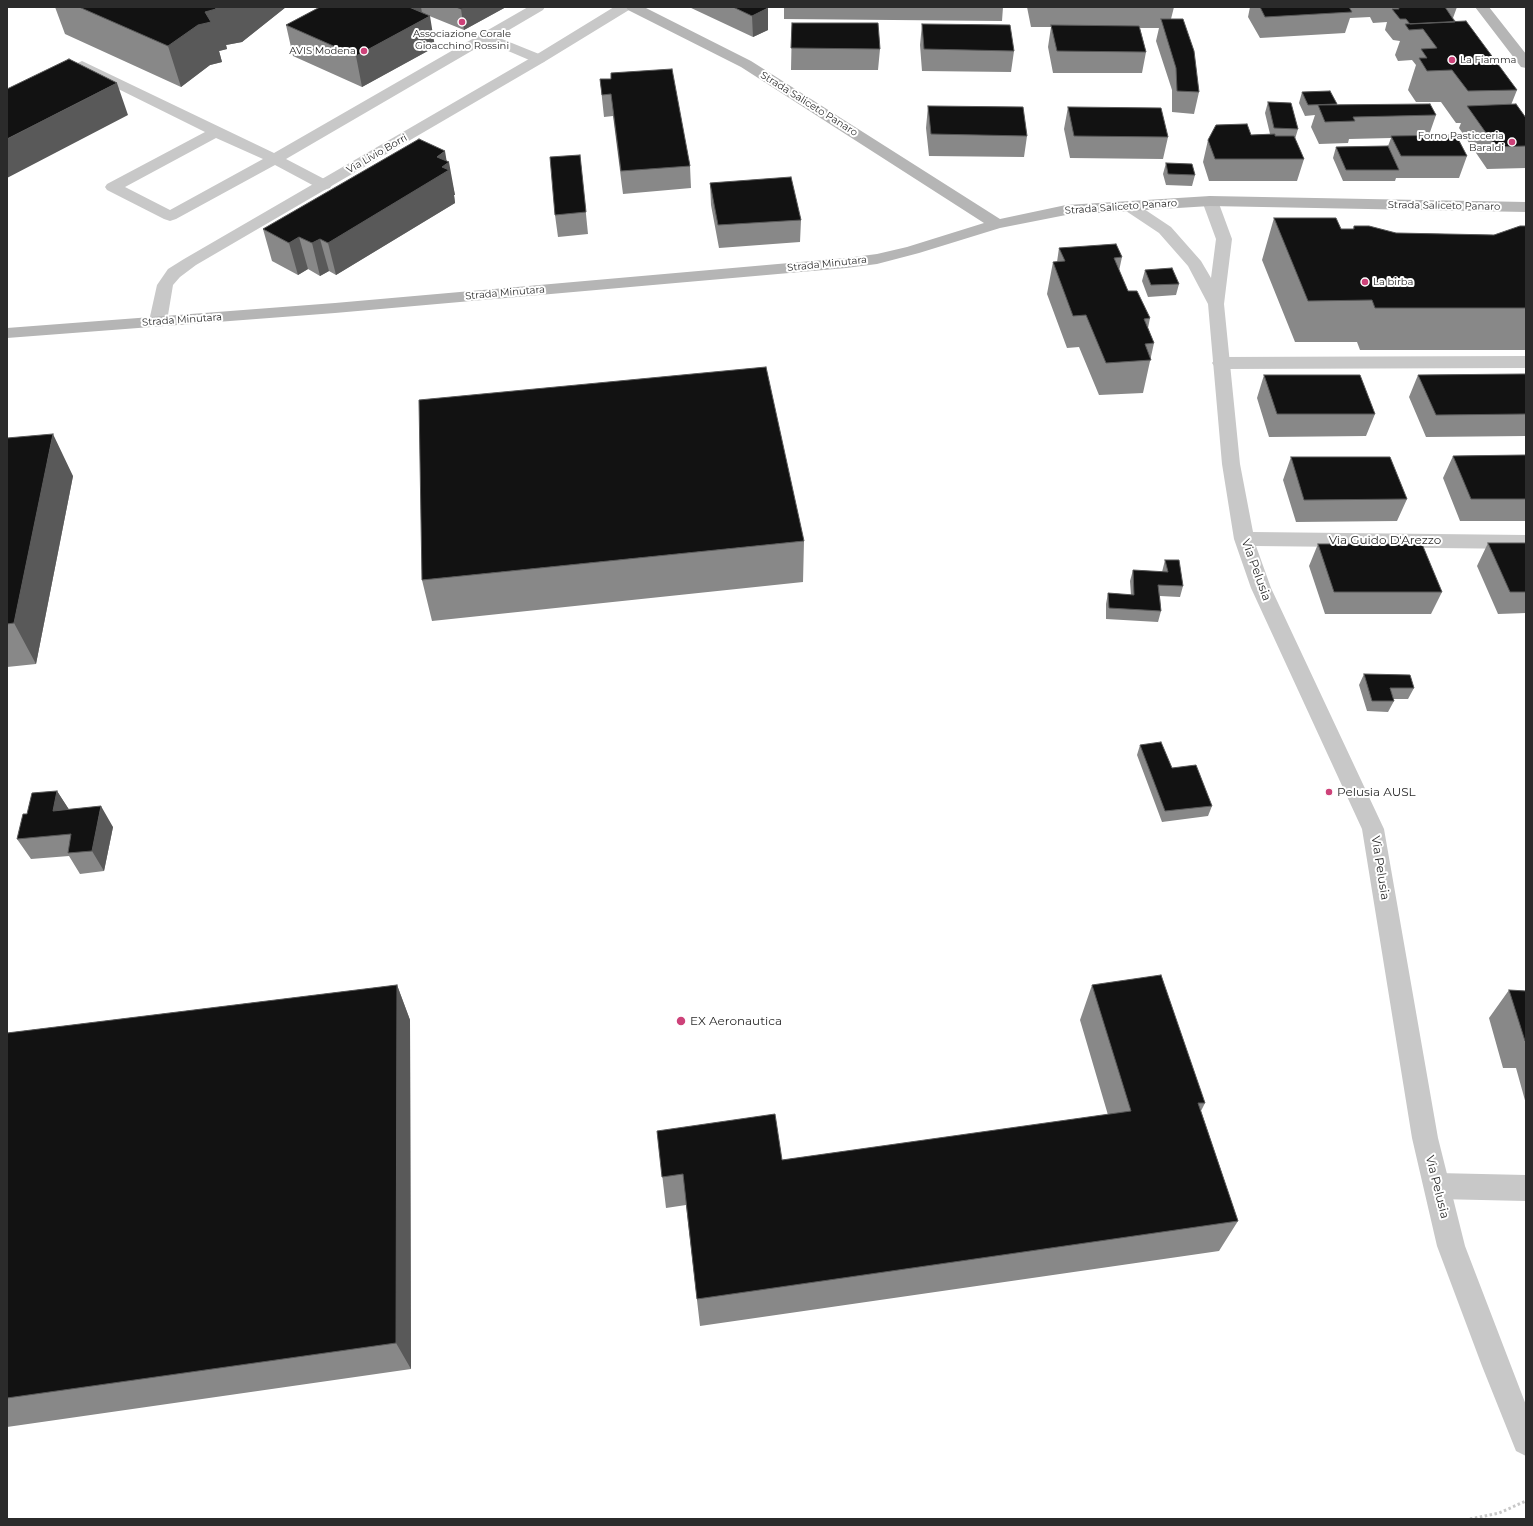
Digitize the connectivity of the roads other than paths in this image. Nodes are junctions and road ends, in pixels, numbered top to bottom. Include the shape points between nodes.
1 (538, 7) edge
2 (624, 7) edge
3 (633, 7) edge
4 (1482, 7) edge
5 (486, 37) junction
6 (539, 59) junction
7 (1526, 64) edge
8 (7, 102) edge
9 (216, 132) junction
10 (275, 159) junction
11 (324, 185) junction
12 (1210, 201) junction
13 (1129, 206) junction
14 (1526, 207) edge
15 (997, 224) junction
16 (1216, 304) junction
17 (158, 321) junction
18 (7, 333) edge
19 (1526, 362) edge
20 (1221, 363) junction
21 (1244, 539) junction
22 (1526, 542) edge
23 (1437, 1186) junction
24 (1526, 1188) edge
25 (1526, 1441) edge

1 - 5 street
2 - 6 street, Via Livio Borri
3 - 15 main road, Strada Saliceto Panaro via 746,64
4 - 7 main road
5 - 6 street
5 - 10 street
6 - 11 street, Via Livio Borri
8 - 9 street via 82,65
9 - 10 street
9 - 10 street via 114,187 170,216
10 - 11 street
11 - 17 street, Via Livio Borri via 207,251 174,273 165,285
12 - 13 main road, Strada Saliceto Panaro
12 - 14 main road, Strada Saliceto Panaro via 1258,204
12 - 16 street, Via Pelusia via 1224,239
13 - 15 main road, Strada Saliceto Panaro via 1066,210
13 - 16 street, Via Pelusia via 1165,230 1195,264
15 - 17 main road, Strada Minutara via 914,250 846,263 350,307
16 - 20 street, Via Pelusia
17 - 18 main road, Strada Minutara
19 - 20 street
20 - 21 street, Via Pelusia via 1231,464
21 - 22 street, Via Guido D'Arezzo
21 - 23 street, Via Pelusia via 1265,595 1373,829 1425,1138
23 - 24 street
23 - 25 street, Via Pelusia via 1451,1246

